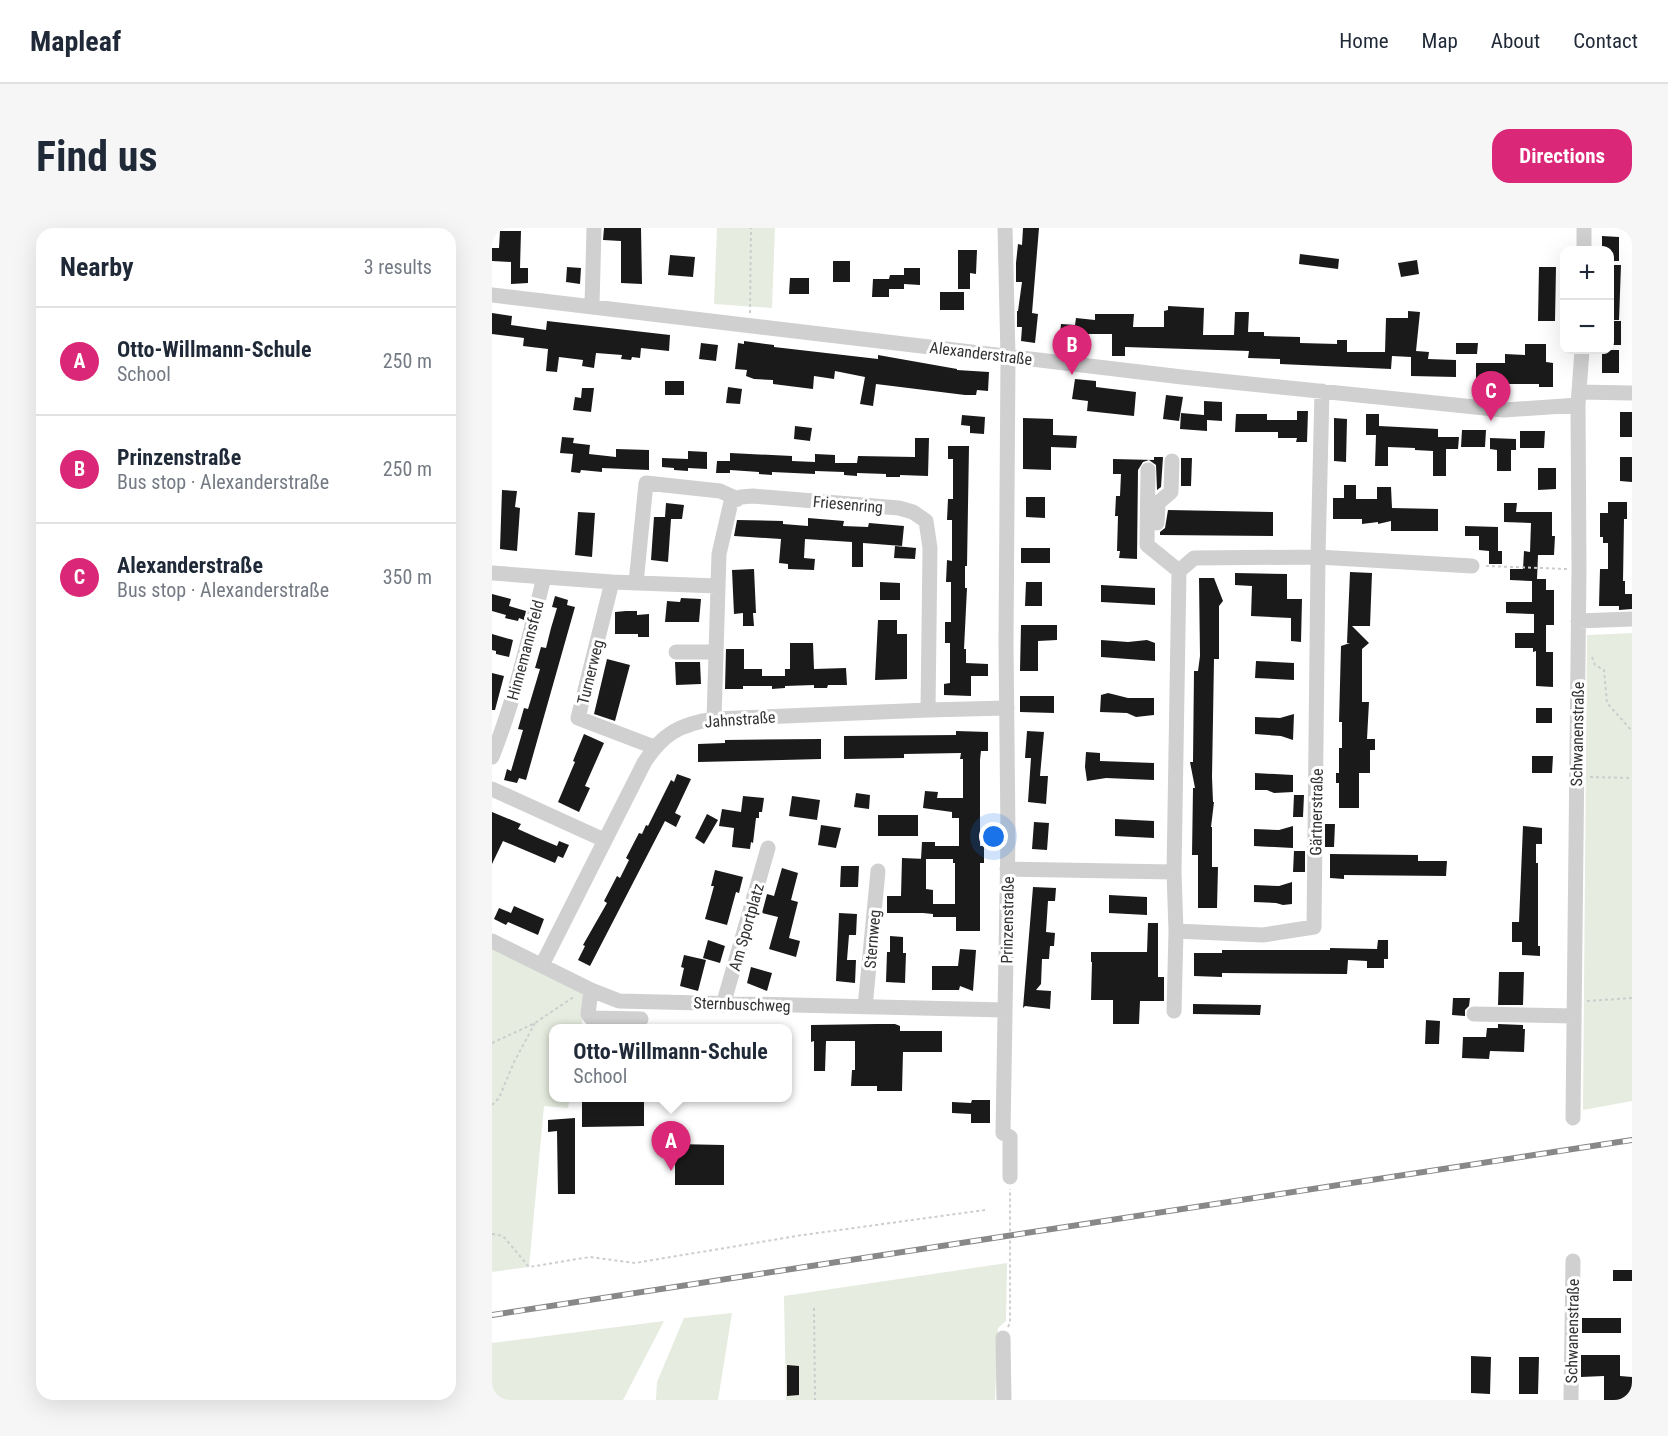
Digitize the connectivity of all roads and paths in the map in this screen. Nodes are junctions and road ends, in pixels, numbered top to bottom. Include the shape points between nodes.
1 (594, 228) edge
2 (751, 228) edge
3 (1005, 228) edge
4 (1584, 228) edge
5 (1584, 246) edge
6 (492, 295) edge
7 (592, 306) junction
8 (750, 325) junction
9 (1582, 354) edge
10 (1008, 357) junction
11 (1322, 391) junction
12 (1632, 393) edge
13 (1578, 399) junction
14 (1172, 461) dead end
15 (1149, 470) dead end
16 (738, 499) junction
17 (1156, 553) junction
18 (1318, 557) junction
19 (1472, 566) joint
20 (1579, 569) junction
21 (1179, 572) junction
22 (492, 573) edge
23 (544, 577) junction
24 (612, 582) junction
25 (636, 583) junction
26 (717, 586) junction
27 (1632, 619) edge
28 (1578, 621) junction
29 (676, 652) dead end
30 (715, 652) junction
31 (1592, 657) dead end
32 (1007, 708) junction
33 (928, 710) junction
34 (714, 719) junction
35 (1632, 731) edge
36 (654, 747) junction
37 (492, 757) edge
38 (1576, 777) junction
39 (1632, 778) edge
40 (492, 789) edge
41 (604, 840) junction
42 (768, 848) dead end
43 (1007, 869) junction
44 (878, 871) dead end
45 (1174, 872) junction
46 (1176, 931) junction
47 (492, 941) edge
48 (542, 965) junction
49 (590, 989) junction
50 (1632, 998) edge
51 (723, 1005) junction
52 (866, 1007) junction
53 (1573, 1009) junction
54 (1005, 1010) junction
55 (1174, 1011) dead end
56 (1474, 1014) dead end
57 (641, 1019) dead end
58 (534, 1023) junction
59 (492, 1043) edge
60 (492, 1105) edge
61 (1573, 1118) dead end
62 (1010, 1178) joint
63 (985, 1210) dead end
64 (492, 1233) edge
65 (1573, 1261) dead end
66 (814, 1308) dead end
67 (1003, 1338) joint
68 (815, 1400) edge
69 (1004, 1400) edge
70 (1571, 1400) edge

1 - 7 street
2 - 8 path
3 - 10 street, Prinzenstraße
4 - 5 street
6 - 7 street, Alexanderstraße
7 - 8 street, Alexanderstraße
8 - 10 street, Alexanderstraße
9 - 13 street, Schwanenstraße
10 - 11 street, Alexanderstraße
10 - 32 street, Prinzenstraße
11 - 13 street, Alexanderstraße via 1504,410
11 - 18 street, Gärtnerstraße
12 - 13 street, Alexanderstraße
13 - 20 street, Schwanenstraße
14 - 17 street via 1171,492 1158,504
15 - 17 street via 1147,545
16 - 25 street via 720,492 646,483
16 - 26 street via 731,502 724,524
16 - 33 street, Friesenring via 753,496 899,508 926,521 930,548
17 - 21 street
18 - 19 street
18 - 21 street via 1194,558
18 - 46 street, Gärtnerstraße via 1314,927 1263,935
19 - 20 path
20 - 28 street, Schwanenstraße
21 - 45 street
22 - 23 street
23 - 24 street
23 - 37 street, Hinnemannsfeld via 506,722
24 - 25 street
24 - 36 street, Turnerweg via 578,718
25 - 26 street
26 - 30 street
27 - 28 street
28 - 38 street, Schwanenstraße
29 - 30 street
30 - 34 street
31 - 35 path via 1595,665 1604,670 1607,703
32 - 33 street, Jahnstraße
32 - 43 street, Prinzenstraße
33 - 34 street, Jahnstraße
34 - 36 street, Jahnstraße via 673,730
36 - 41 street, Jahnstraße
38 - 39 path
38 - 53 street, Schwanenstraße
40 - 41 street
41 - 48 street, Jahnstraße
42 - 51 street, Am Sportplatz
43 - 45 street
43 - 54 street, Prinzenstraße
44 - 52 street, Sternweg
45 - 46 street
46 - 55 street
47 - 48 street, Sternbuschweg
48 - 49 street, Sternbuschweg
49 - 51 street, Sternbuschweg via 620,1001
49 - 57 street via 591,1018
49 - 58 path
50 - 53 path
51 - 52 street, Sternbuschweg
52 - 54 street, Sternbuschweg
53 - 56 street
53 - 61 street, Schwanenstraße
54 - 62 street, Prinzenstraße via 1003,1132 1010,1137
58 - 59 path
58 - 60 path via 499,1098
62 - 67 path via 1010,1323
63 - 64 path via 635,1263 590,1257 529,1267 503,1236
65 - 70 street, Schwanenstraße
66 - 68 path
67 - 69 street

